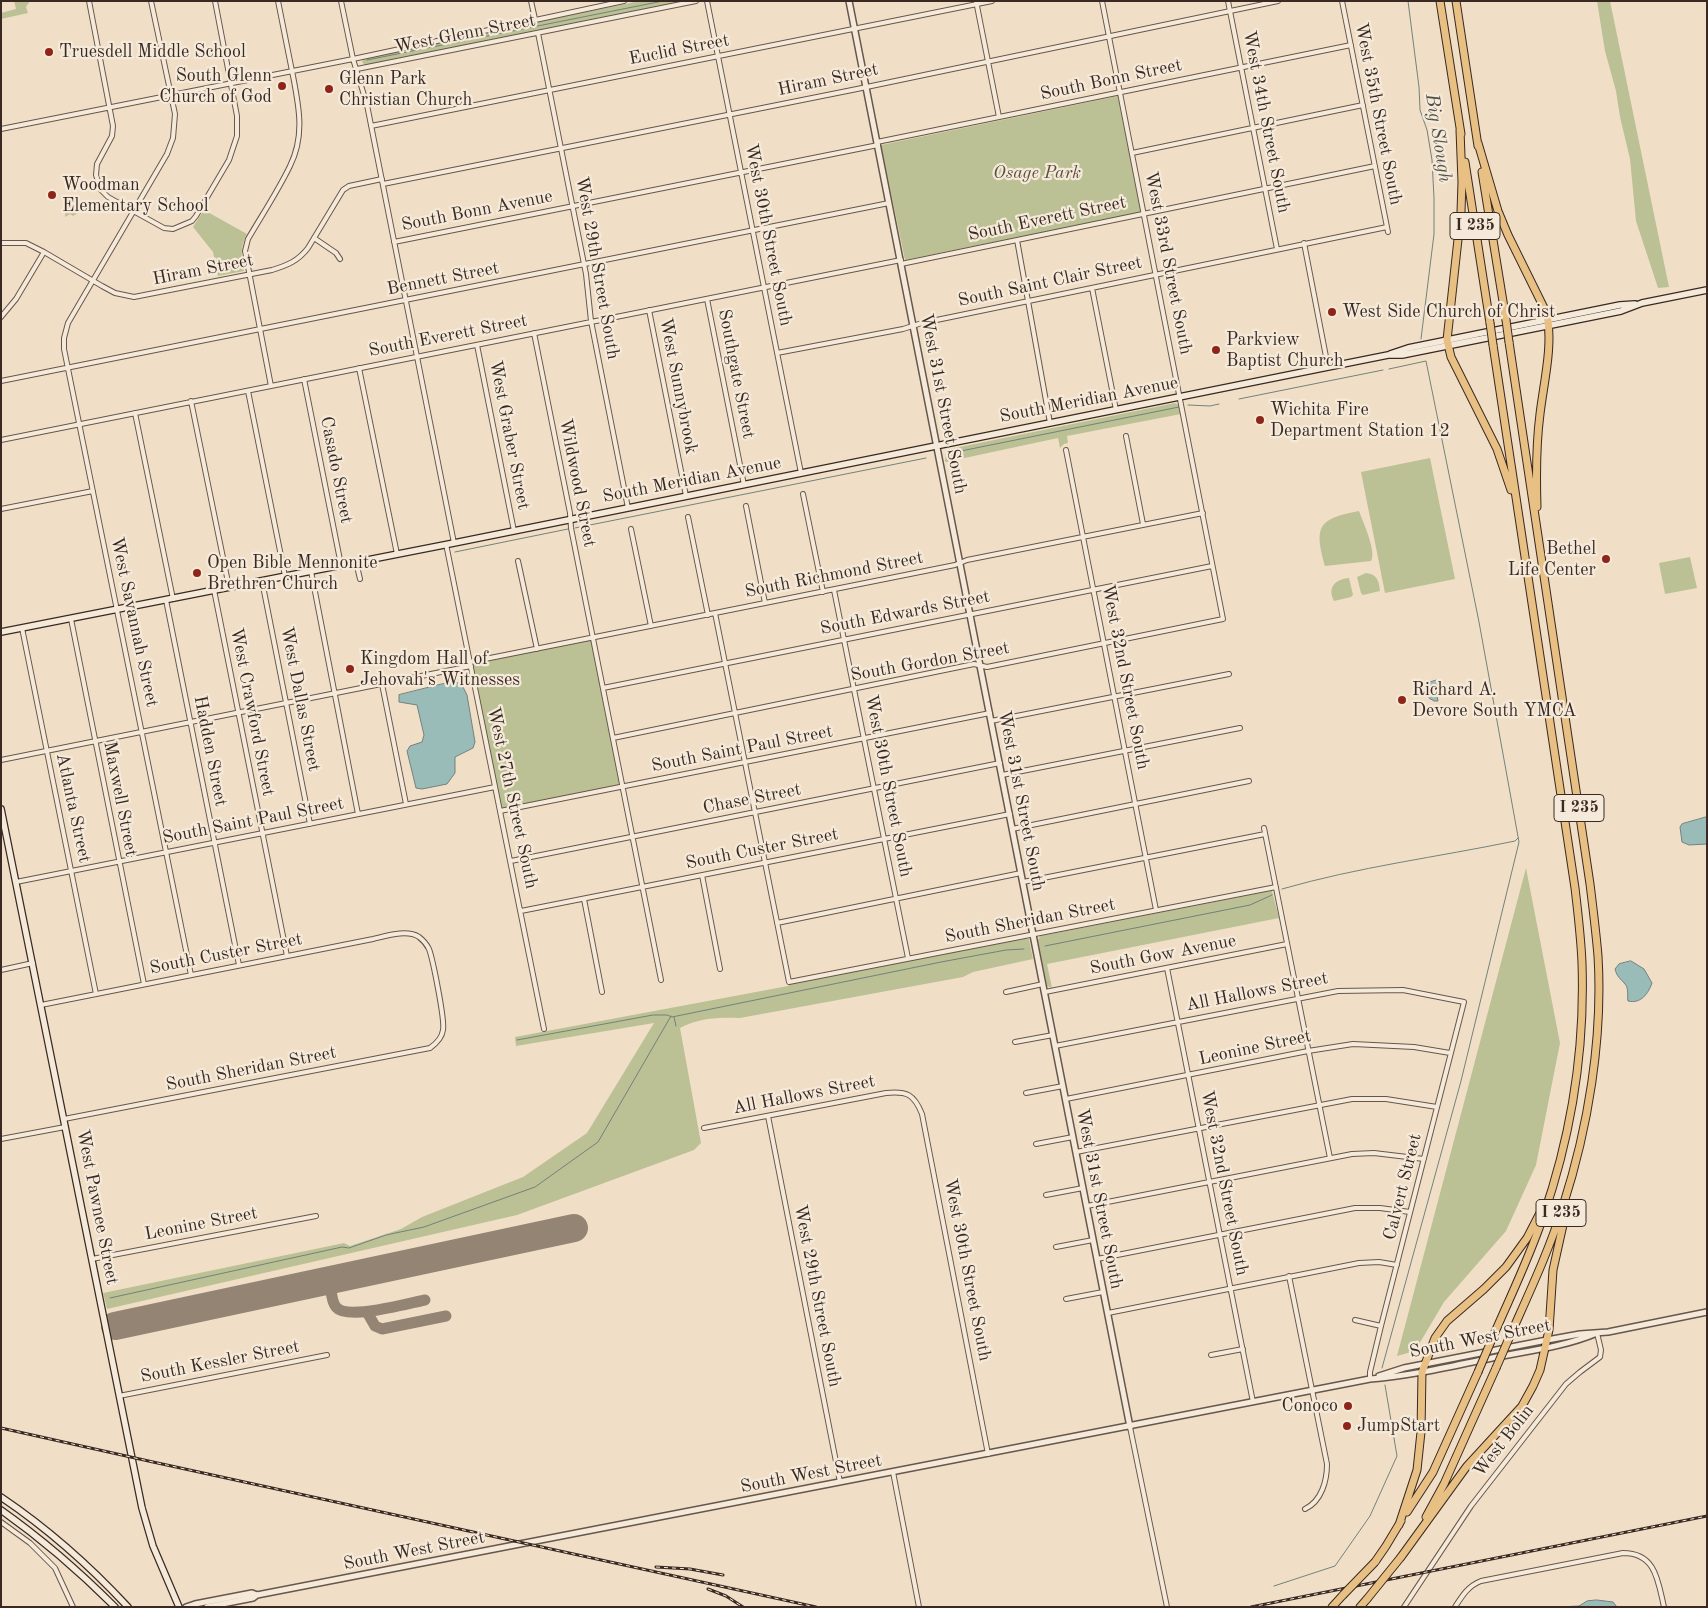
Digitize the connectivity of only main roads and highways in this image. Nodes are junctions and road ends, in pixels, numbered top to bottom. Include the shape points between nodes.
1 (1440, 1) edge
2 (1456, 1) edge
3 (1460, 130) junction
4 (1478, 143) junction
5 (1707, 290) edge
6 (1549, 322) junction
7 (1447, 343) junction
8 (1519, 522) junction
9 (1538, 534) junction
10 (1, 632) edge
11 (1, 809) edge
12 (1578, 1155) junction
13 (1556, 1177) junction
14 (1, 1496) edge
15 (1, 1510) edge
16 (1399, 1524) junction
17 (1416, 1535) junction
18 (115, 1607) edge
19 (128, 1607) edge
20 (179, 1607) edge
21 (1332, 1607) edge
22 (1360, 1607) edge

1 - 3 highway, I 235
2 - 4 highway, I 235
3 - 7 highway via 1461,212
3 - 8 highway, I 235, bridge
4 - 6 highway via 1498,211
4 - 9 highway, I 235, bridge
5 - 6 main road, South Meridian Avenue via 1642,303 1620,304
6 - 7 main road, South Meridian Avenue
6 - 9 highway via 1536,467
7 - 8 highway via 1497,449
7 - 10 main road, South Meridian Avenue via 1402,355 1388,355 1180,396
8 - 13 highway, I 235 via 1575,888 1581,954 1576,1076
9 - 12 highway, I 235 via 1598,956 1594,1062
11 - 20 main road, West Pawnee Street via 146,1523
12 - 17 highway, I 235, bridge via 1555,1229 1510,1336 1444,1484
12 - 17 highway via 1555,1257 1547,1340 1534,1386 1522,1406 1475,1455
13 - 16 highway, I 235, bridge via 1532,1246 1433,1472
13 - 16 highway via 1520,1248 1494,1279 1447,1320 1435,1338 1423,1369 1415,1480
14 - 19 main road via 61,1542 110,1586
15 - 18 main road via 39,1537
16 - 21 highway, I 235, bridge via 1375,1562
17 - 22 highway, I 235, bridge

